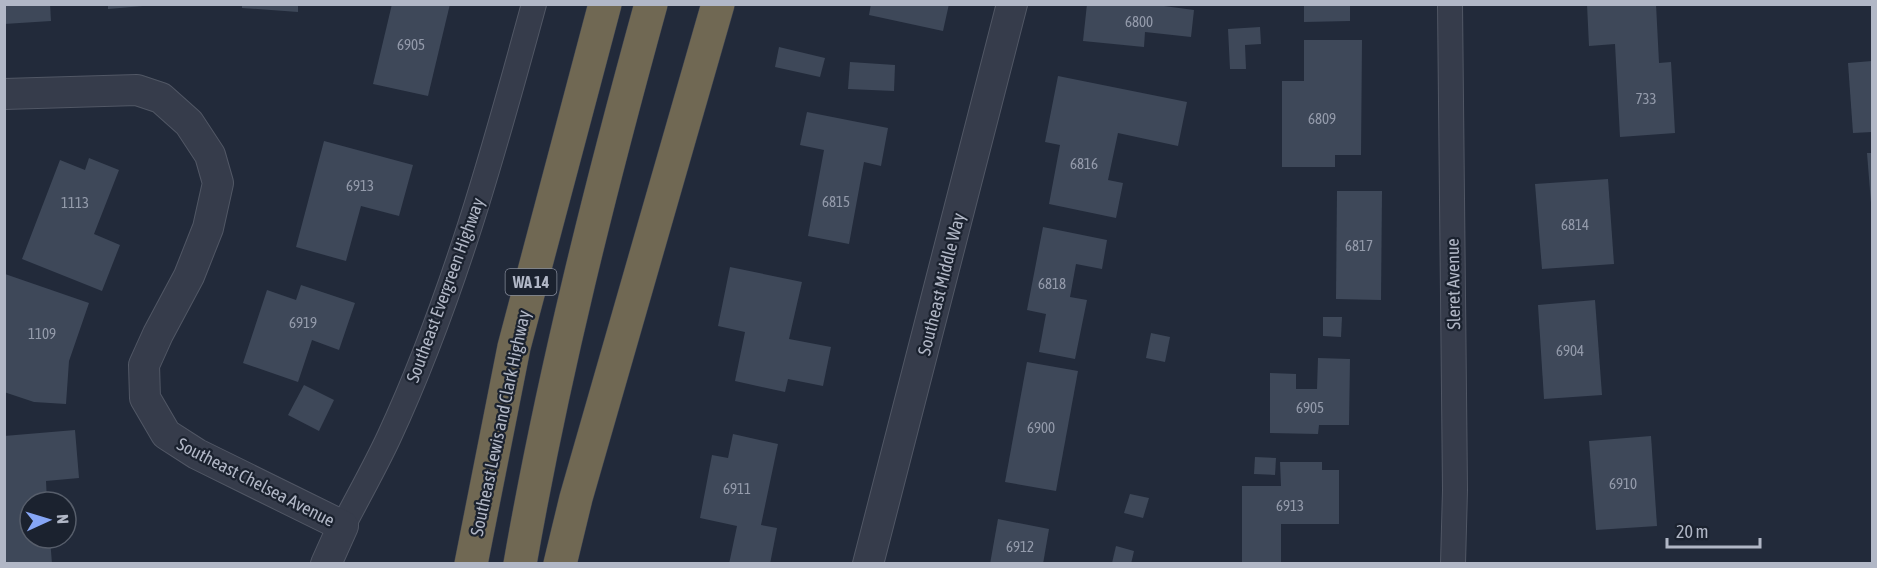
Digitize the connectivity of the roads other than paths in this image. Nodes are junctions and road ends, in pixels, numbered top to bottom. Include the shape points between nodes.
1 (534, 4) edge
2 (606, 4) edge
3 (651, 4) edge
4 (718, 4) edge
5 (1012, 4) edge
6 (1450, 4) edge
7 (4, 94) edge
8 (343, 526) junction
9 (326, 564) edge
10 (471, 564) edge
11 (520, 564) edge
12 (560, 564) edge
13 (868, 564) edge
14 (1452, 564) edge

1 - 8 street, Southeast Evergreen Highway via 488,173 427,347 389,437
2 - 10 highway, Southeast Lewis and Clark Highway / WA 14 via 514,348
3 - 11 highway, WA 14 via 563,348
4 - 12 highway
5 - 13 street, Southeast Middle Way
6 - 14 street, Sleret Avenue via 1455,490
7 - 8 street, Southeast Chelsea Avenue via 137,90 161,98 189,123 210,154 218,183 208,228 189,276 144,365 145,398 165,434 197,454
8 - 9 street, Southeast Evergreen Highway

